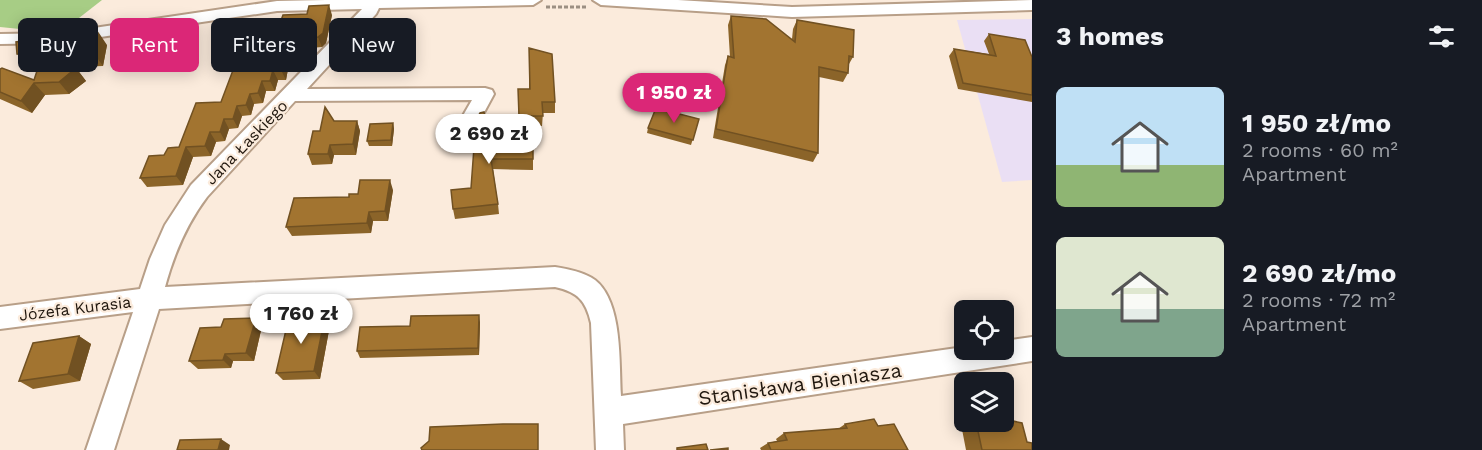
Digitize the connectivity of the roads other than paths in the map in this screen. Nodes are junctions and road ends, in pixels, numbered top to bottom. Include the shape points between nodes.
1 (209, 0) edge
2 (533, 0) edge
3 (601, 0) edge
4 (650, 1) edge
5 (372, 2) junction
6 (1032, 5) edge
7 (191, 17) junction
8 (0, 39) edge
9 (291, 95) junction
10 (467, 126) dead end
11 (149, 299) junction
12 (0, 318) edge
13 (1031, 351) edge
14 (608, 412) junction
15 (100, 450) edge
16 (610, 450) edge

1 - 7 street
2 - 5 street
3 - 4 street
4 - 6 street via 820,12
5 - 7 street via 277,6
5 - 9 street, Jana Łaskiego via 370,10
7 - 8 street via 68,37
9 - 10 street via 484,94
9 - 11 street, Jana Łaskiego via 182,212 163,253
11 - 12 street, Józefa Kurasia
11 - 14 street, Józefa Kurasia via 555,277 577,280 591,290 604,323
11 - 15 street, Jana Łaskiego
13 - 14 street, Stanisława Bieniasza
14 - 16 street

